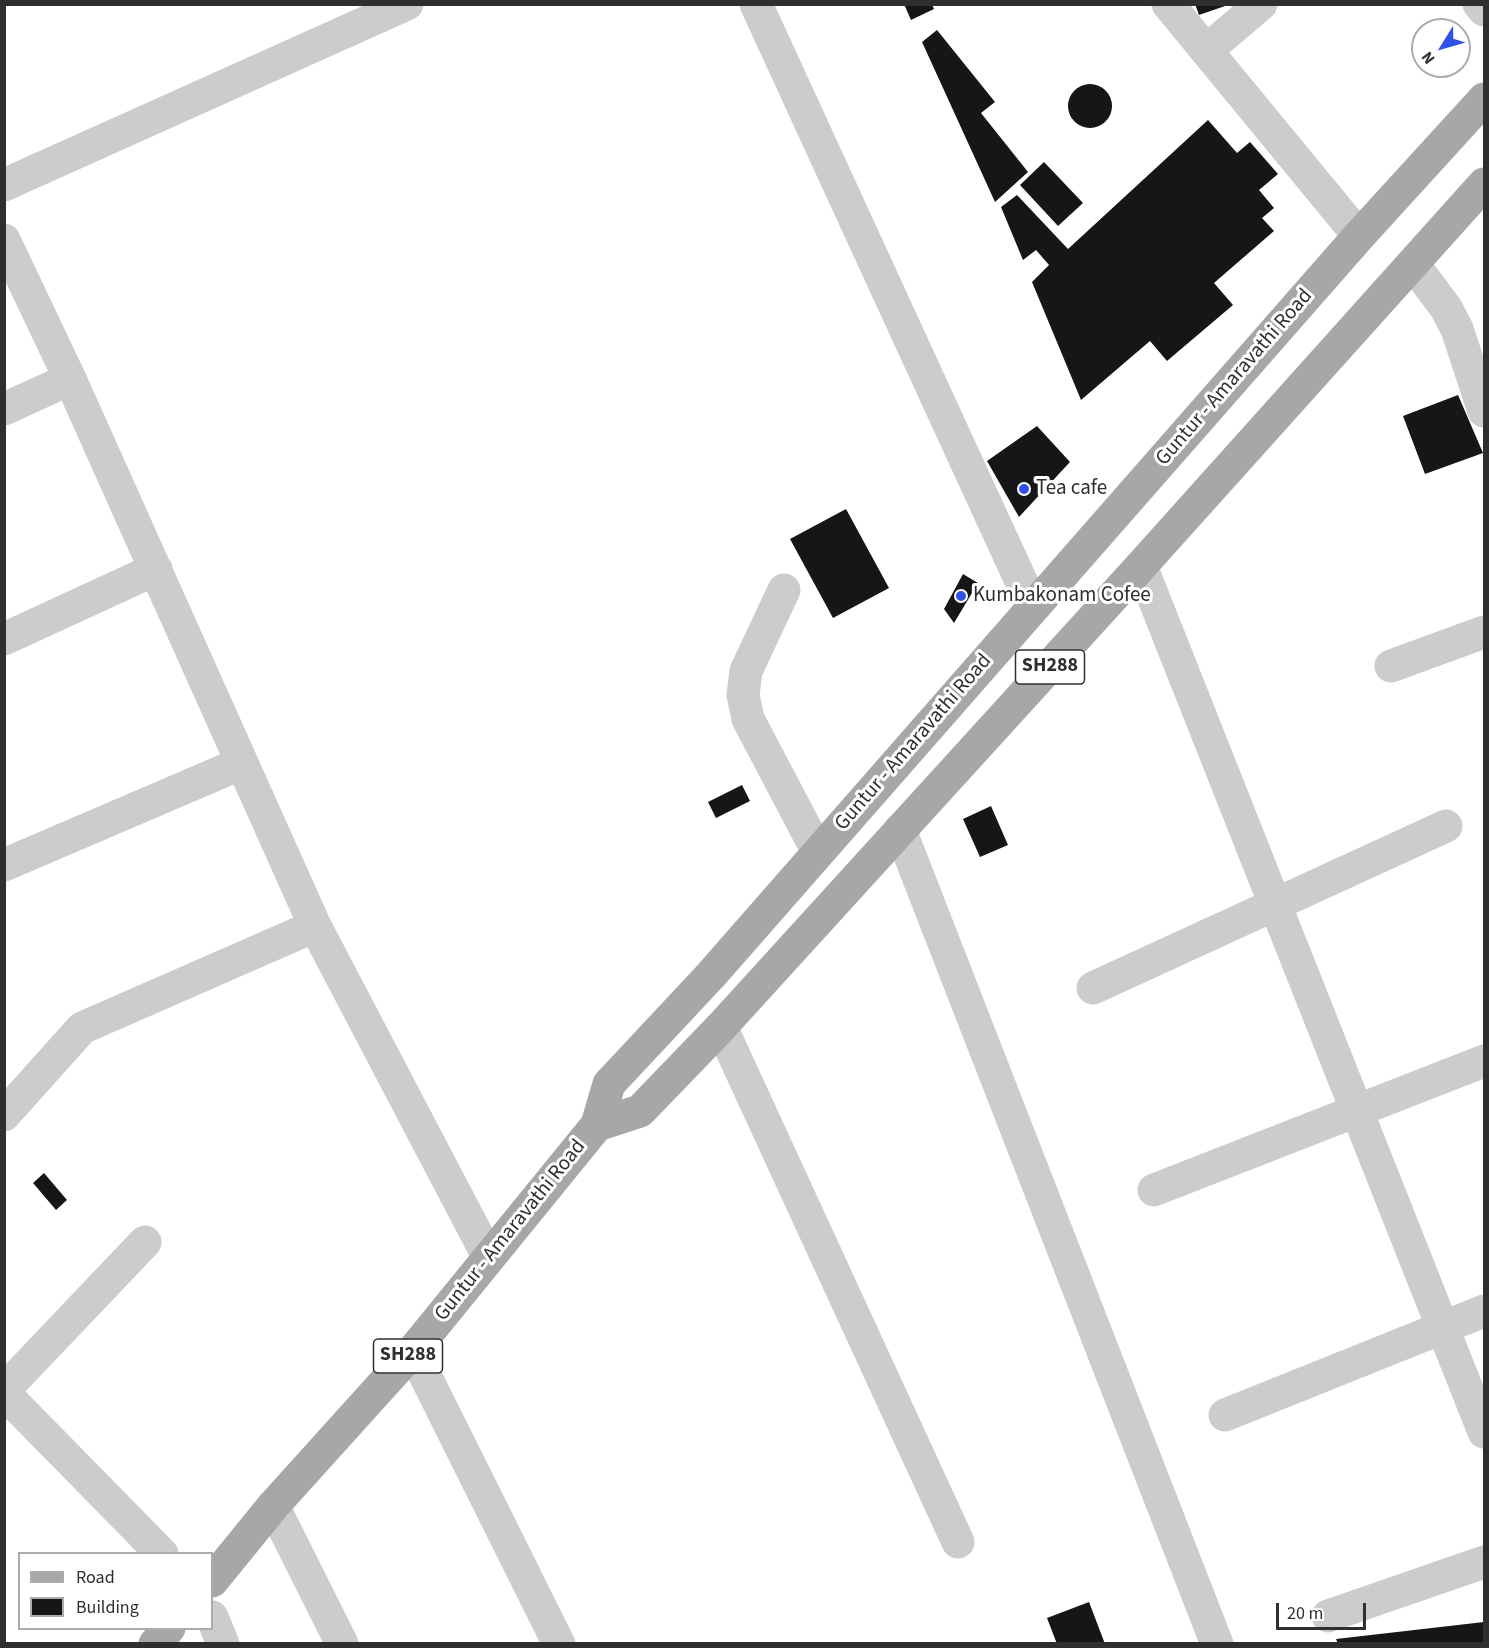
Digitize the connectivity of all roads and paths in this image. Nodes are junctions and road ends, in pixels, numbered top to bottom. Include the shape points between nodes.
1 (407, 4) edge
2 (756, 4) edge
3 (1168, 4) edge
4 (1261, 4) edge
5 (1479, 4) edge
6 (1485, 10) edge
7 (1208, 50) junction
8 (1485, 99) edge
9 (1485, 184) edge
10 (4, 185) edge
11 (1359, 236) junction
12 (4, 240) edge
13 (1413, 264) junction
14 (70, 378) junction
15 (4, 409) edge
16 (1485, 411) edge
17 (1141, 566) junction
18 (156, 569) junction
19 (784, 590) dead end
20 (1034, 607) junction
21 (1485, 632) edge
22 (4, 639) edge
23 (1391, 666) dead end
24 (242, 763) junction
25 (1446, 826) dead end
26 (900, 830) junction
27 (818, 852) junction
28 (4, 866) edge
29 (1275, 903) junction
30 (315, 926) junction
31 (1093, 988) dead end
32 (721, 1027) junction
33 (1485, 1061) edge
34 (1357, 1110) junction
35 (4, 1116) edge
36 (597, 1125) junction
37 (1155, 1190) dead end
38 (146, 1242) dead end
39 (488, 1256) junction
40 (1485, 1311) edge
41 (1443, 1328) junction
42 (413, 1352) junction
43 (4, 1391) edge
44 (1225, 1415) dead end
45 (1485, 1432) edge
46 (273, 1506) junction
47 (958, 1542) dead end
48 (160, 1552) edge
49 (1485, 1562) edge
50 (213, 1580) edge
51 (1328, 1616) dead end
52 (213, 1619) edge
53 (168, 1630) edge
54 (155, 1644) edge
55 (223, 1644) edge
56 (342, 1644) edge
57 (559, 1644) edge
58 (1216, 1644) edge

1 - 10 street
2 - 20 street
3 - 7 street
4 - 7 street
5 - 6 street
7 - 11 street
8 - 11 main road, Guntur - Amaravathi Road / SH288
9 - 13 main road, Guntur - Amaravathi Road / SH288
11 - 20 main road, Guntur - Amaravathi Road / SH288
12 - 14 street
13 - 16 street via 1457,329
13 - 17 main road, Guntur - Amaravathi Road / SH288
14 - 15 street
14 - 18 street
17 - 26 main road, Guntur - Amaravathi Road / SH288
17 - 29 street
18 - 22 street
18 - 24 street
19 - 27 street via 746,671 743,695 748,719
20 - 27 main road, Guntur - Amaravathi Road / SH288
21 - 23 street
24 - 28 street
24 - 30 street
25 - 29 street
26 - 32 main road, Guntur - Amaravathi Road / SH288
26 - 58 street
27 - 36 main road, Guntur - Amaravathi Road / SH288 via 609,1084
29 - 31 street
29 - 34 street
30 - 35 street via 82,1028
30 - 39 street
32 - 36 main road, Guntur - Amaravathi Road / SH288 via 640,1111
32 - 47 street
33 - 34 street
34 - 37 street
34 - 41 street
36 - 39 main road, Guntur - Amaravathi Road / SH288
38 - 43 street
39 - 42 main road, Guntur - Amaravathi Road / SH288
40 - 41 street
41 - 44 street
41 - 45 street
42 - 46 main road, Guntur - Amaravathi Road / SH288
42 - 57 street
43 - 48 street
46 - 50 main road, Guntur - Amaravathi Road / SH288
46 - 56 street
49 - 51 street
52 - 55 street
53 - 54 main road

